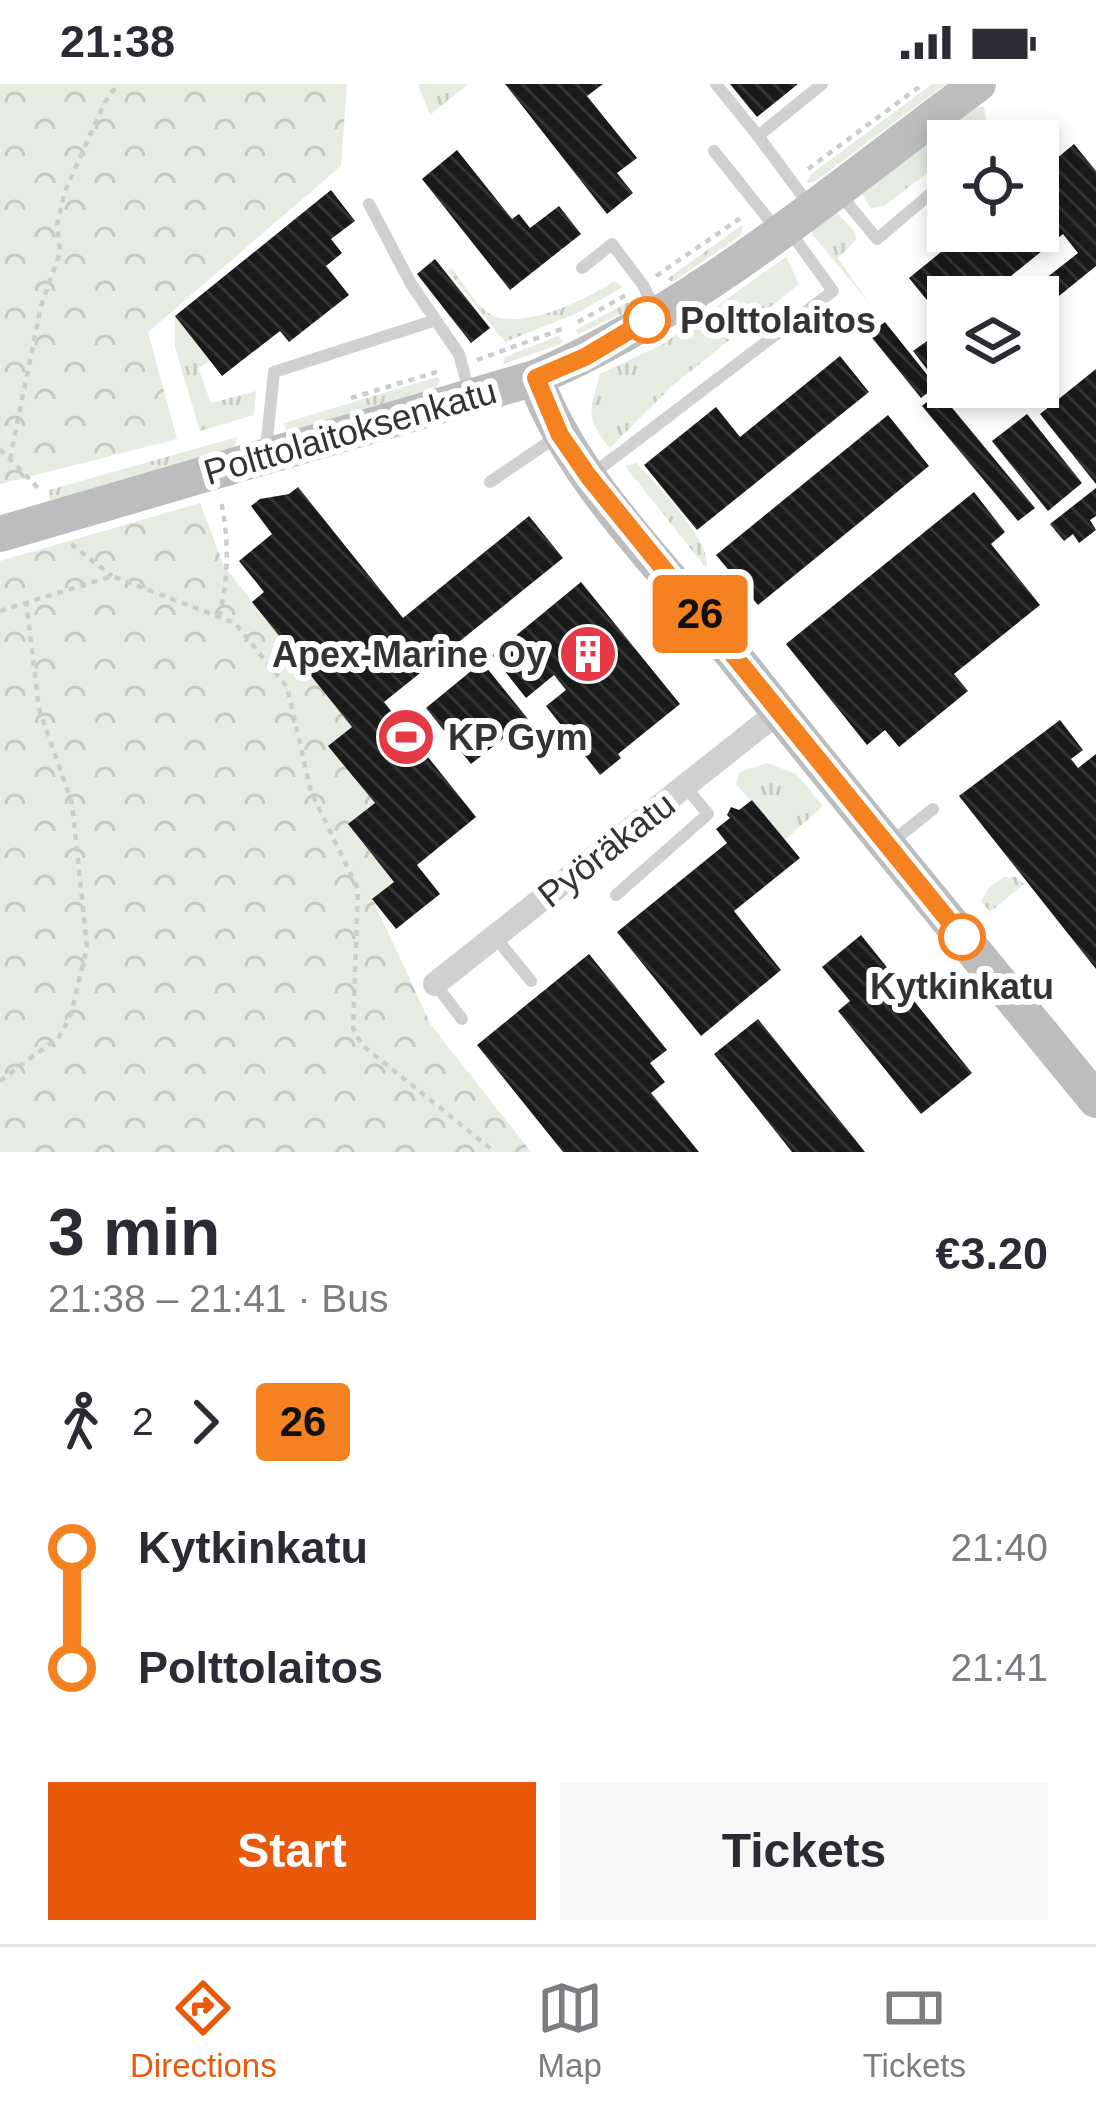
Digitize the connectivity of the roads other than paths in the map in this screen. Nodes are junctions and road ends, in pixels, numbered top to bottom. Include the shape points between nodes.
1 (716, 84) edge
2 (822, 84) edge
3 (978, 84) edge
4 (934, 116) edge
5 (758, 136) junction
6 (714, 151) dead end
7 (927, 196) edge
8 (369, 204) dead end
9 (793, 206) junction
10 (582, 268) dead end
11 (650, 300) junction
12 (436, 320) junction
13 (536, 378) junction
14 (466, 381) junction
15 (560, 435) junction
16 (266, 456) junction
17 (589, 477) junction
18 (490, 482) dead end
19 (0, 534) edge
20 (777, 713) junction
21 (685, 786) junction
22 (933, 809) dead end
23 (887, 846) junction
24 (616, 895) dead end
25 (495, 937) junction
26 (531, 981) dead end
27 (435, 984) joint
28 (462, 1019) dead end
29 (1096, 1100) edge

1 - 5 lane
2 - 5 lane
3 - 4 street, Polttolaitoksenkatu
4 - 9 street, Polttolaitoksenkatu
5 - 9 lane
6 - 9 lane
7 - 9 lane via 877,239
8 - 12 lane
9 - 11 street, Polttolaitoksenkatu via 722,275
9 - 17 lane via 833,291
10 - 11 lane via 612,244
11 - 13 street, Polttolaitoksenkatu via 585,357
12 - 14 lane
12 - 16 lane via 274,372
13 - 14 street, Polttolaitoksenkatu
13 - 15 street
14 - 16 street, Polttolaitoksenkatu
15 - 17 street
15 - 18 lane
16 - 19 street, Polttolaitoksenkatu via 47,504
17 - 20 street
20 - 21 street, Pyöräkatu
20 - 23 street
21 - 24 lane via 708,814
21 - 25 street, Pyöräkatu
22 - 23 lane
23 - 29 street
25 - 26 lane
25 - 27 street, Pyöräkatu
27 - 28 lane

